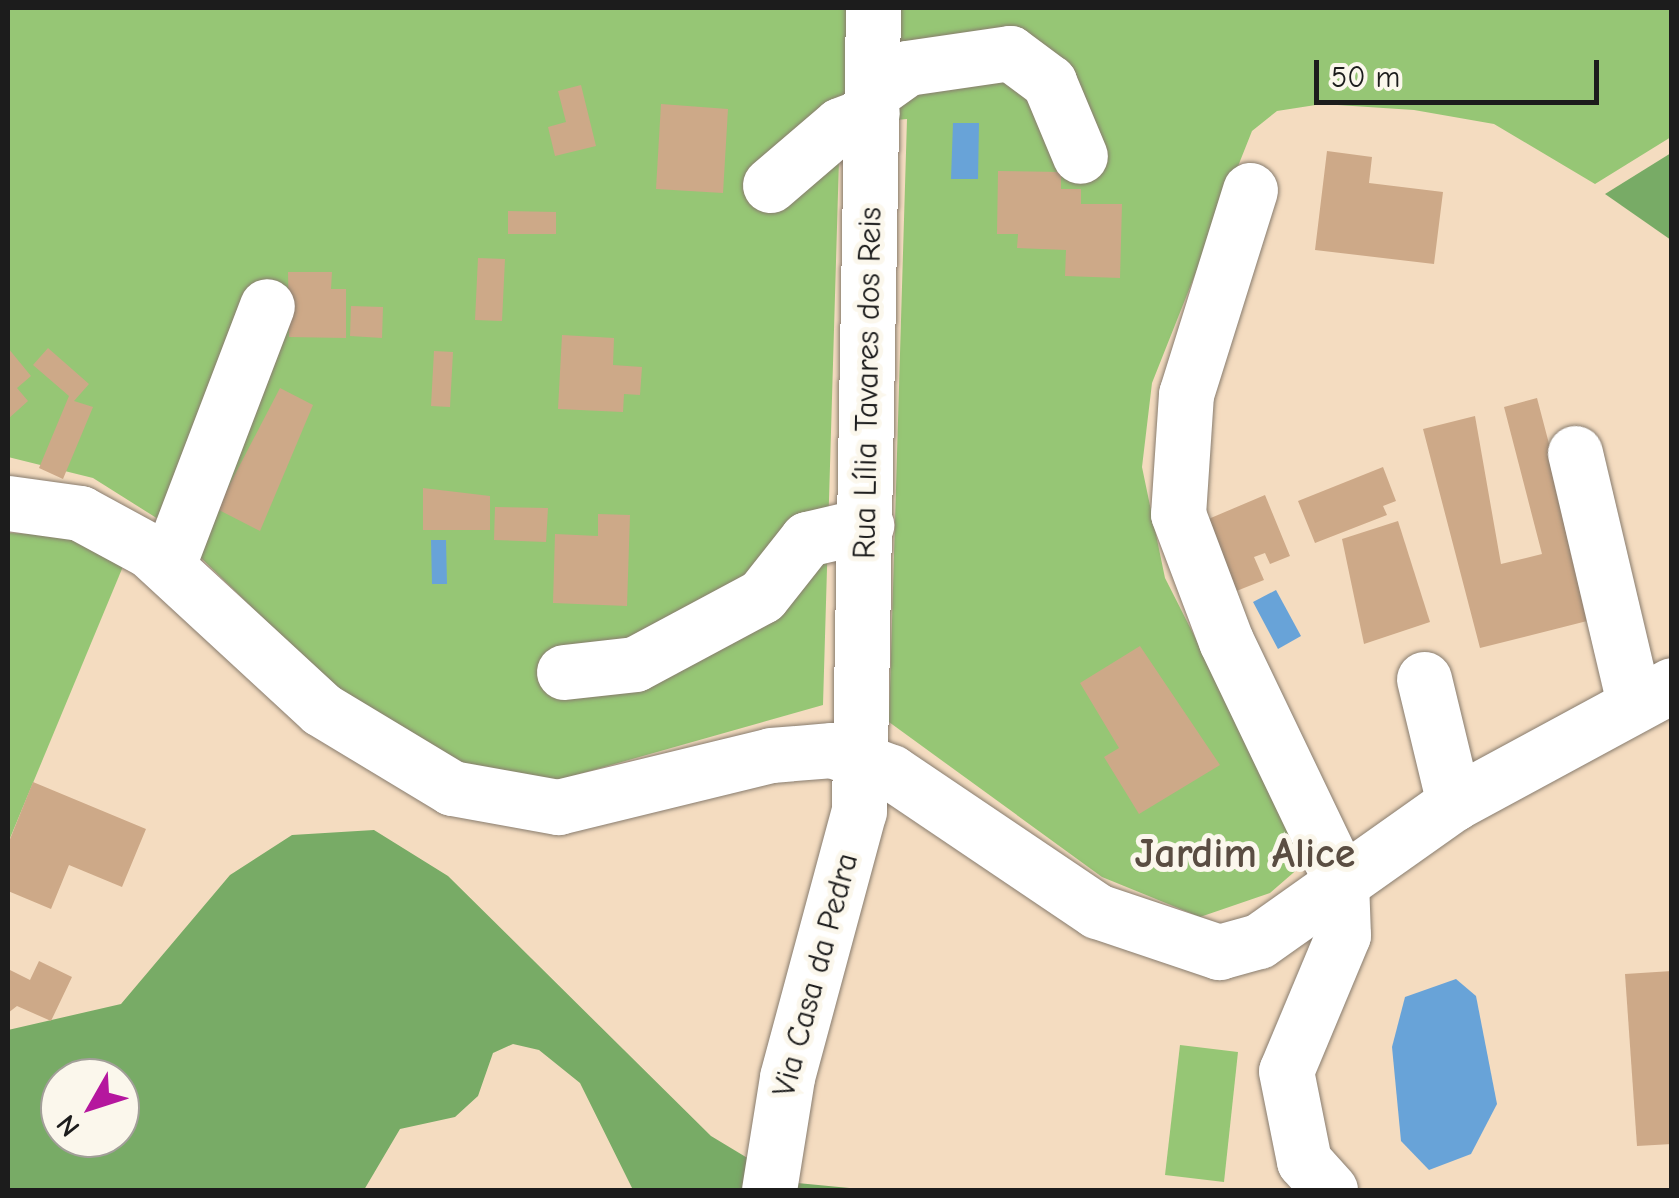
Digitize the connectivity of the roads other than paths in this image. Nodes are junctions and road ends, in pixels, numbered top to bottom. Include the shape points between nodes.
1 (873, 8) edge
2 (872, 103) junction
3 (1080, 156) dead end
4 (770, 185) dead end
5 (1250, 190) dead end
6 (267, 306) dead end
7 (1575, 453) dead end
8 (8, 503) edge
9 (866, 526) junction
10 (168, 566) junction
11 (564, 672) dead end
12 (1424, 679) dead end
13 (1653, 694) edge
14 (863, 759) junction
15 (1454, 802) junction
16 (1341, 882) junction
17 (769, 1190) edge
18 (1330, 1190) edge

1 - 2 street, Rua Lília Tavares dos Reis
2 - 3 street via 906,68 1010,53 1049,82
2 - 4 street
2 - 9 street, Rua Lília Tavares dos Reis
5 - 16 street via 1186,394 1178,514 1220,626
6 - 10 street
7 - 13 street
8 - 10 street via 80,513
9 - 11 street via 806,539 762,596 635,664
9 - 14 street, Rua Lília Tavares dos Reis
10 - 14 street via 376,750 487,798 584,804 802,749
12 - 15 street
13 - 15 street
14 - 16 street via 1097,911 1188,946 1245,948
14 - 17 street, Via Casa da Pedra
15 - 16 street
16 - 18 street via 1343,935 1286,1071 1304,1161

